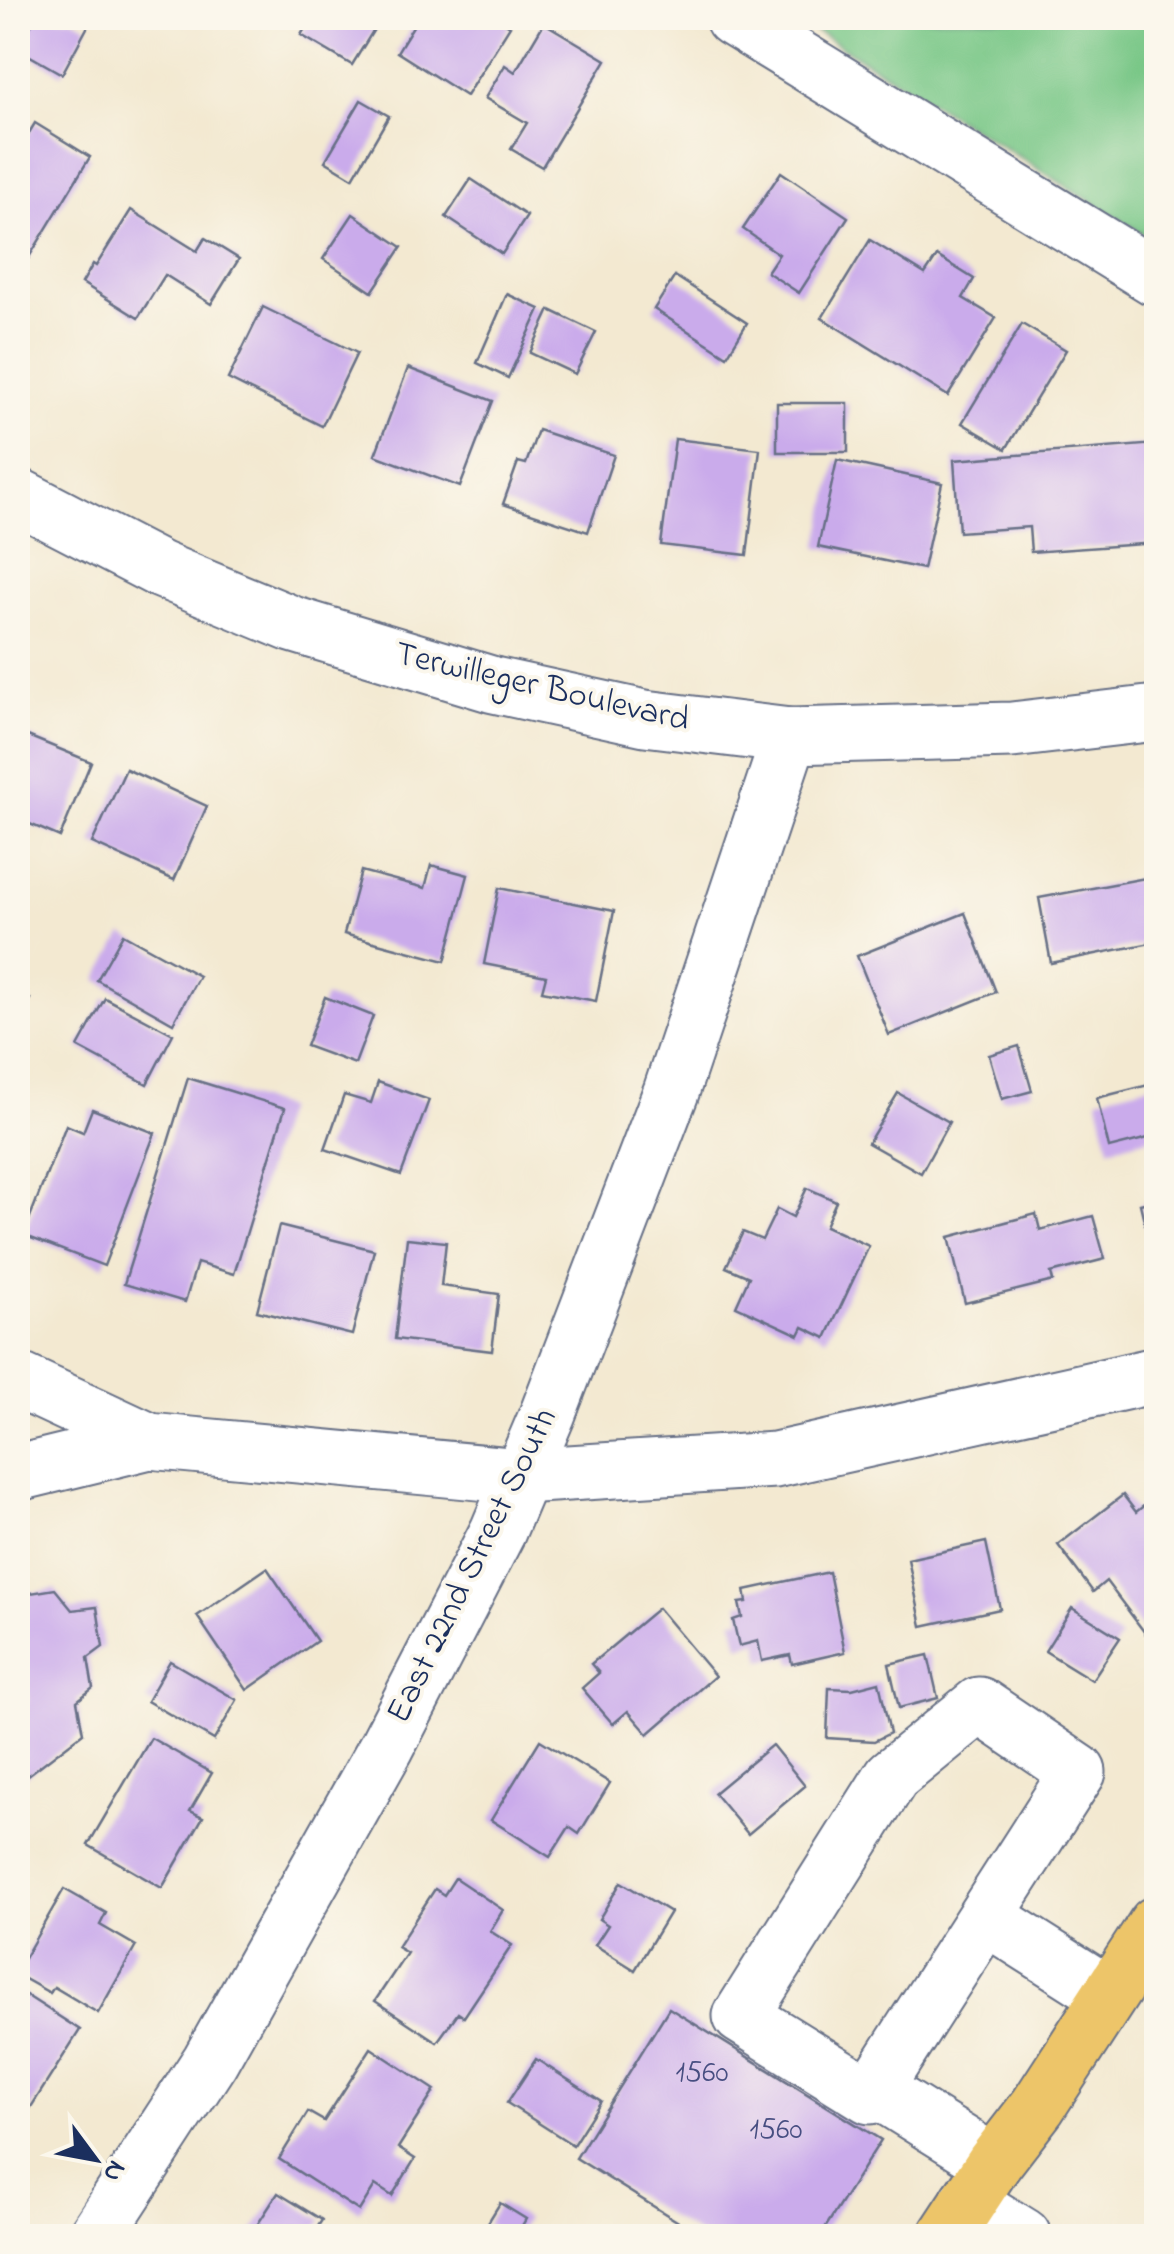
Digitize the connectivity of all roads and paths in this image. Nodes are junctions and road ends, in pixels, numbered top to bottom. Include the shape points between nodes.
1 (732, 18) edge
2 (1156, 278) edge
3 (18, 496) edge
4 (1156, 713) edge
5 (790, 736) junction
6 (1156, 1375) edge
7 (18, 1380) edge
8 (149, 1441) junction
9 (18, 1473) edge
10 (522, 1476) junction
11 (986, 1917) junction
12 (1156, 1924) edge
13 (1109, 1995) junction
14 (875, 2089) junction
15 (969, 2200) edge
16 (96, 2236) edge
17 (1023, 2236) edge

1 - 2 street
3 - 5 street, Terwilleger Boulevard via 160,569 292,624 494,684 645,718
4 - 5 street, Terwilleger Boulevard via 1012,730
5 - 10 street, East 22nd Street South via 671,1092
6 - 10 street via 776,1460
7 - 8 street
8 - 9 street
8 - 10 street
10 - 16 street, East 22nd Street South via 395,1729 248,1994
11 - 13 street
11 - 14 street
11 - 14 street via 1078,1772 978,1705 892,1776 741,2016 870,2096
12 - 13 main road
13 - 15 main road
14 - 15 street
15 - 17 street

